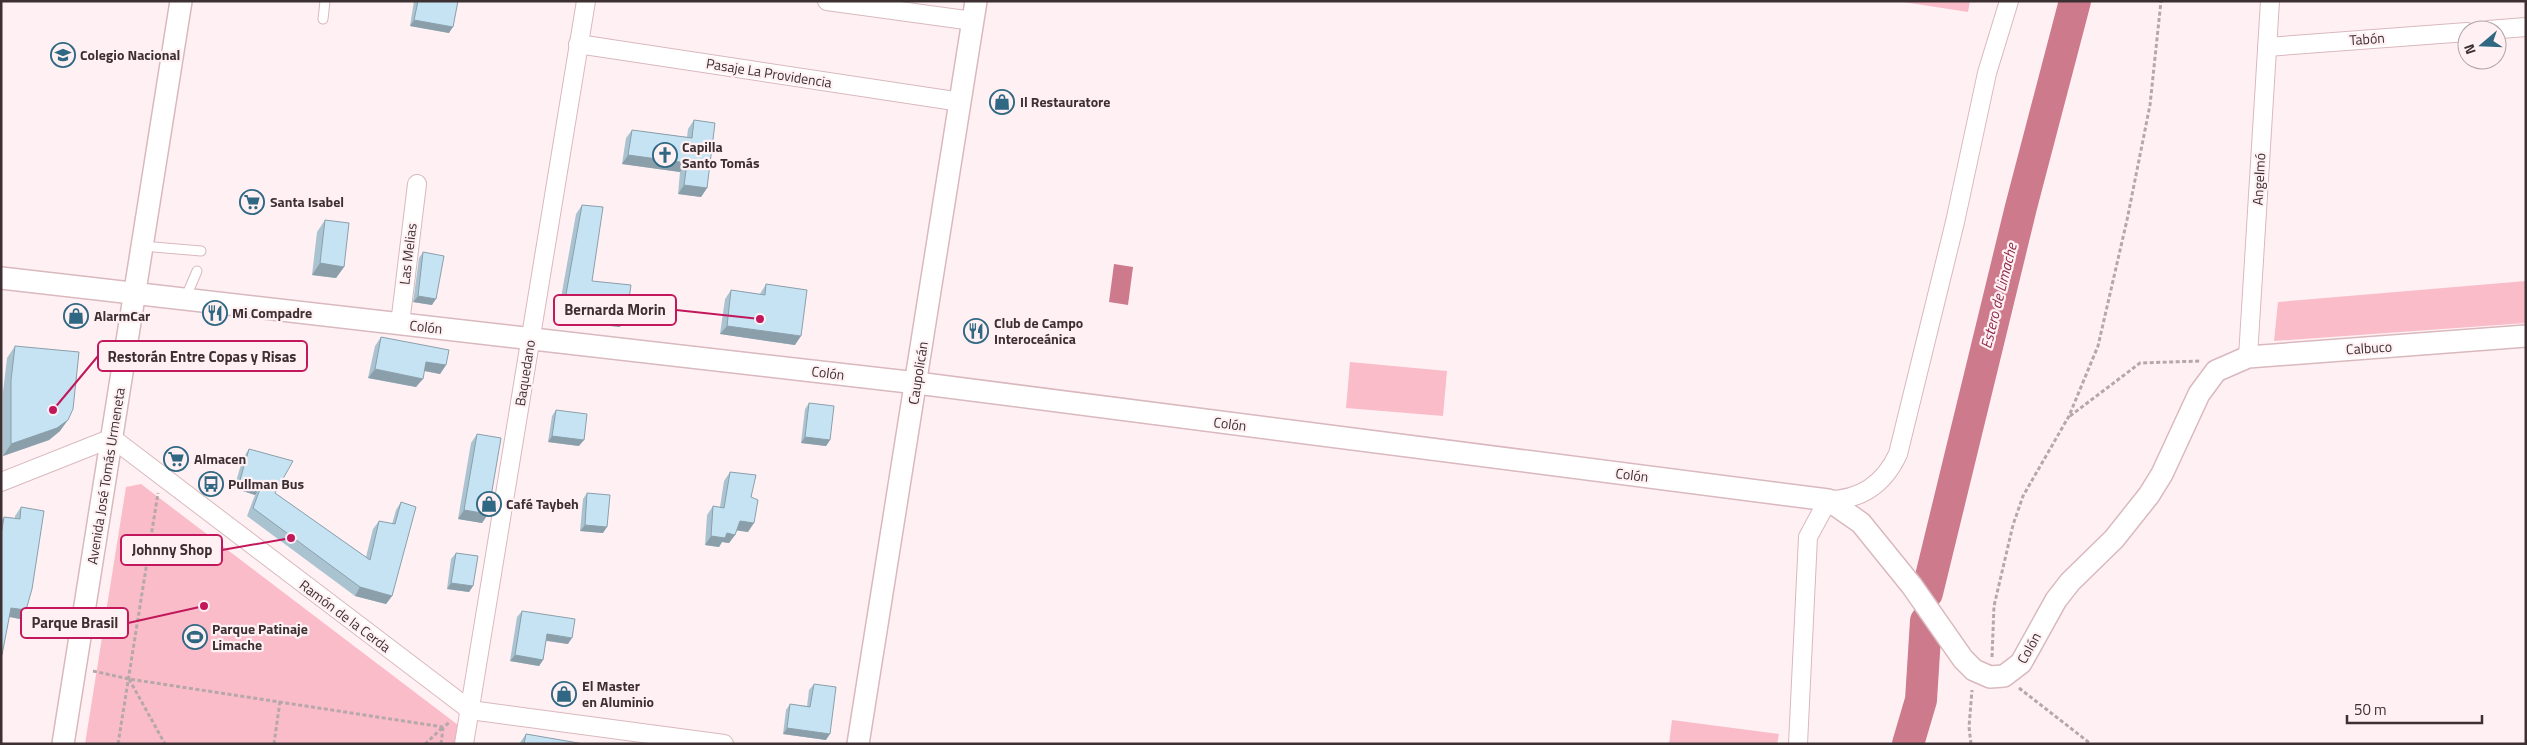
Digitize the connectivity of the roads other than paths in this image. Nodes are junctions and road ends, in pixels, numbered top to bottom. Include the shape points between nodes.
1 (181, 1) edge
2 (326, 1) edge
3 (586, 1) edge
4 (828, 1) edge
5 (2009, 1) edge
6 (2270, 1) edge
7 (974, 11) edge
8 (322, 19) dead end
9 (2526, 27) edge
10 (2507, 28) edge
11 (2457, 33) edge
12 (578, 44) junction
13 (2267, 47) junction
14 (961, 102) junction
15 (417, 184) dead end
16 (142, 246) junction
17 (201, 251) dead end
18 (198, 271) dead end
19 (1, 278) edge
20 (135, 294) junction
21 (185, 299) junction
22 (400, 324) junction
23 (2526, 336) edge
24 (531, 339) junction
25 (2248, 357) junction
26 (2216, 371) joint
27 (917, 383) junction
28 (112, 438) junction
29 (1, 482) edge
30 (1828, 500) junction
31 (470, 710) junction
32 (63, 744) edge
33 (464, 744) edge
34 (724, 744) edge
35 (858, 744) edge
36 (1798, 744) edge

1 - 16 street, Avenida José Tomás Urmeneta
2 - 8 lane
3 - 12 street, Baquedano
4 - 7 street
5 - 30 street via 1987,73 1955,222 1898,454 1886,476 1876,485 1854,497
6 - 13 street, Angelmó
7 - 14 street, Caupolicán
9 - 10 street
11 - 13 street, Tabón
12 - 14 street, Pasaje La Providencia
12 - 24 street, Baquedano
13 - 25 street, Angelmó
14 - 27 street, Caupolicán
15 - 22 street, Las Melias
16 - 17 lane
16 - 20 street, Avenida José Tomás Urmeneta
18 - 21 lane
19 - 20 street, Colón
20 - 21 street, Colón
20 - 28 street, Avenida José Tomás Urmeneta
21 - 22 street, Colón
22 - 24 street, Colón
23 - 25 street, Calbuco
24 - 27 street, Colón
24 - 31 street, Baquedano
25 - 26 street, Calbuco
26 - 30 street, Colón via 2199,394 2162,474 2148,495 2114,539 2061,594 2021,663 1989,674 1963,659 1912,586 1861,524
27 - 30 street, Colón
27 - 35 street, Caupolicán
28 - 29 street
28 - 31 street, Ramón de la Cerda
28 - 32 street, Avenida José Tomás Urmeneta
30 - 36 street via 1808,537
31 - 33 street, Baquedano
31 - 34 street, Ramón de la Cerda

